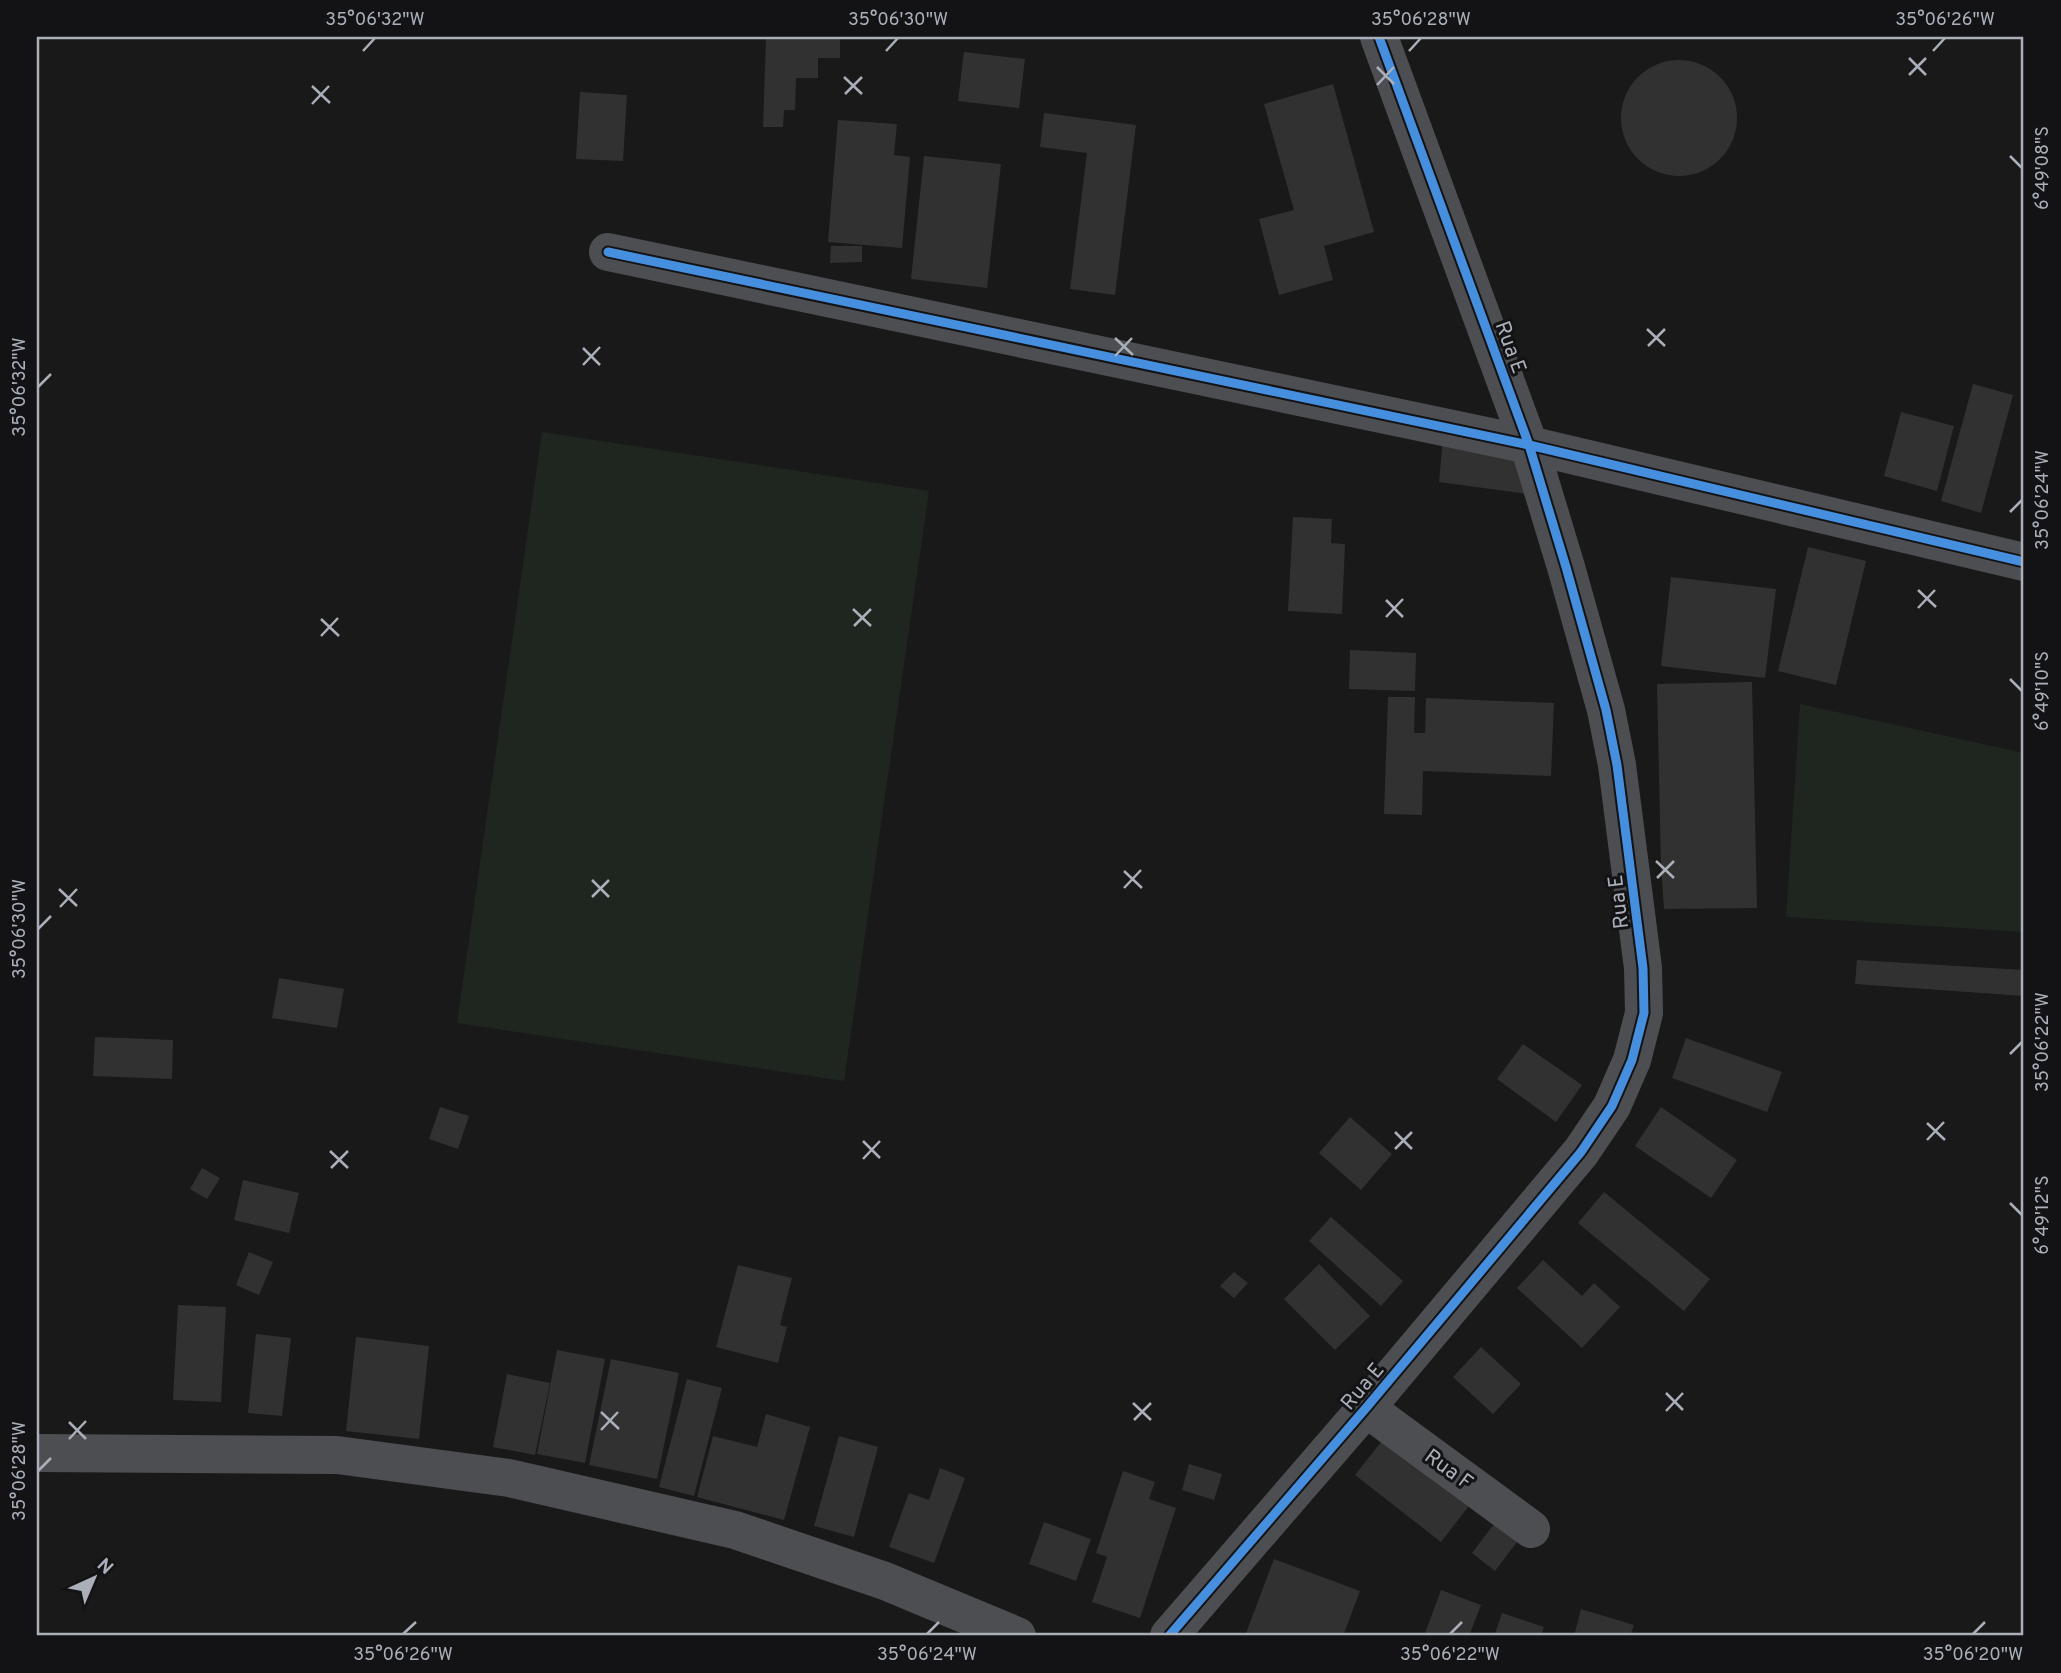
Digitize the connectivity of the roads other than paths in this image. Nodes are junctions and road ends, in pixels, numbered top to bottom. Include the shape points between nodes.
1 (1379, 37) edge
2 (608, 252) dead end
3 (1529, 445) junction
4 (2024, 562) edge
5 (1366, 1408) junction
6 (37, 1453) edge
7 (1531, 1529) dead end
8 (1017, 1636) edge
9 (1171, 1636) edge

1 - 3 street, Rua E
2 - 3 street
3 - 4 street
3 - 5 street, Rua E via 1595,671 1617,765 1643,968 1644,1013 1632,1060 1612,1106 1581,1152
5 - 7 street, Rua F
5 - 9 street, Rua E
6 - 8 street via 337,1455 509,1478 735,1530 885,1581

